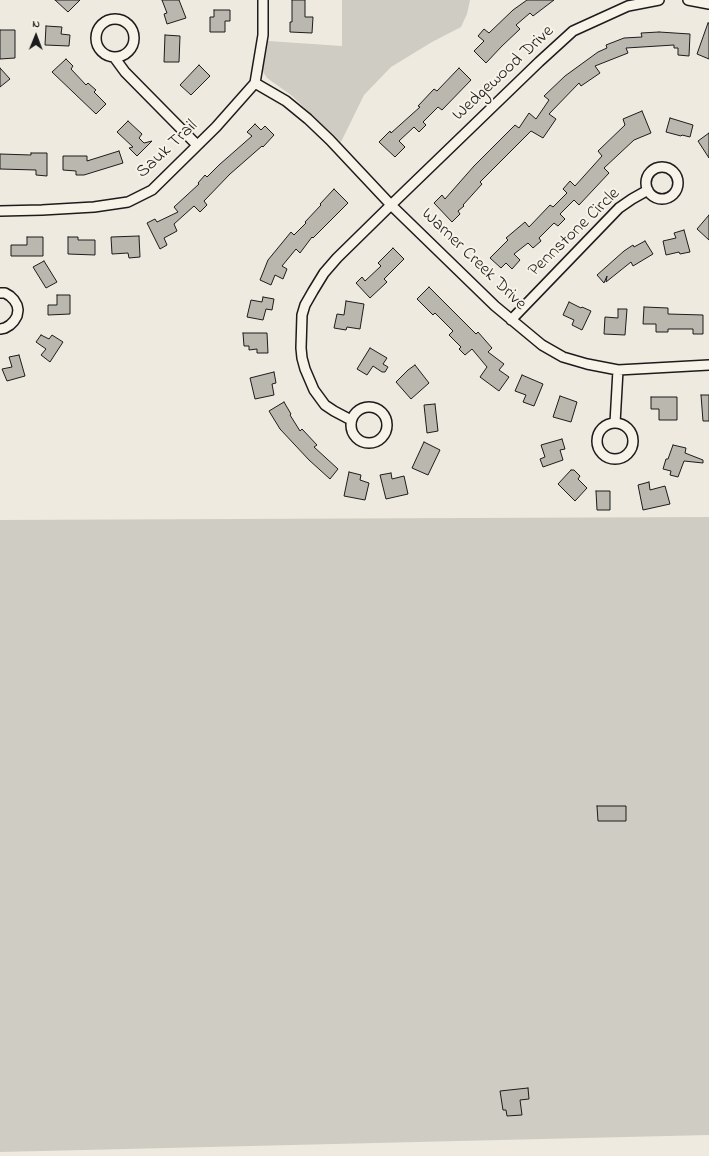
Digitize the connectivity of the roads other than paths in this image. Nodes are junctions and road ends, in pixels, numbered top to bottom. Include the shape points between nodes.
1 (263, 0) edge
2 (660, 0) edge
3 (688, 0) edge
4 (709, 4) edge
5 (114, 58) junction
6 (256, 83) junction
7 (197, 145) junction
8 (648, 190) dead end
9 (391, 205) junction
10 (0, 211) edge
11 (0, 293) edge
12 (511, 320) junction
13 (0, 329) edge
14 (709, 365) edge
15 (618, 370) junction
16 (351, 420) junction
17 (615, 423) junction

1 - 6 street via 264,35
2 - 9 street, Wedgewood Drive via 628,6 573,31
3 - 4 street
5 - 5 street via 127,53 134,35 128,25 118,19 106,21 96,35 98,48 102,53
5 - 7 street
6 - 7 street, Sauk Trail
6 - 9 street, Warner Creek Drive via 286,101 308,119
7 - 10 street, Sauk Trail via 152,190 128,202 94,207
8 - 12 street, Pennstone Circle via 619,208
9 - 12 street, Warner Creek Drive
9 - 16 street, Wedgewood Drive via 324,273 302,315 302,358 314,390 325,405
11 - 13 street via 10,296 18,310 14,321
12 - 15 street, Warner Creek Drive via 542,345 563,357
14 - 15 street, Warner Creek Drive
15 - 17 street
16 - 16 street via 353,434 364,443 378,442 387,431 386,417 375,408 360,409
17 - 17 street via 604,427 597,437 598,449 612,459 623,457 633,443 633,437 626,427

